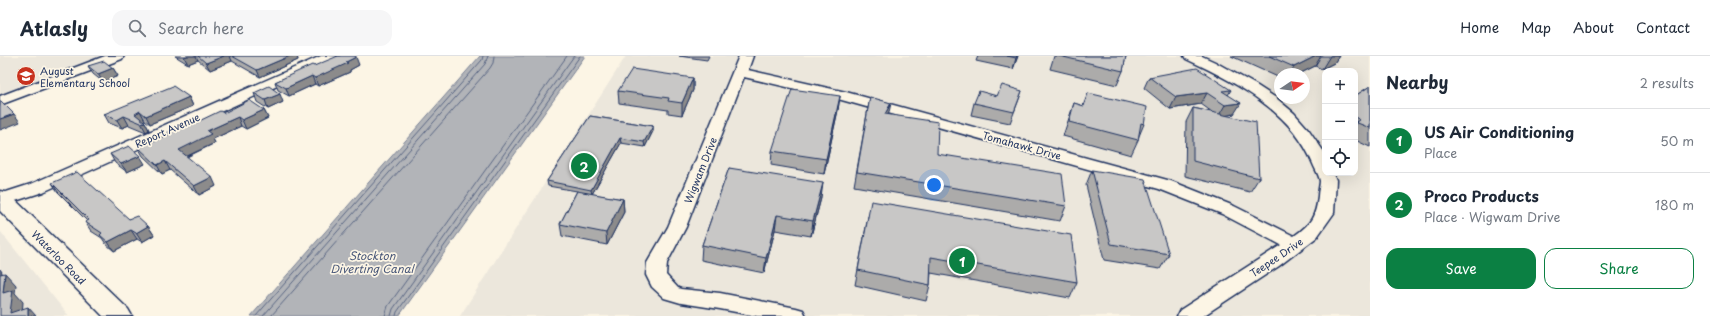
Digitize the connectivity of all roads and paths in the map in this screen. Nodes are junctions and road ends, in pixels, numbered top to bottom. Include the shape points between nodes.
1 (117, 56) edge
2 (332, 56) edge
3 (746, 56) edge
4 (1191, 56) edge
5 (740, 72) junction
6 (0, 101) edge
7 (1322, 166) edge
8 (1326, 176) edge
9 (0, 199) edge
10 (1295, 244) junction
11 (119, 316) edge
12 (796, 316) edge
13 (1187, 316) edge

1 - 6 street
2 - 9 street, Report Avenue via 37,188
3 - 5 street, Wigwam Drive
4 - 7 street, Teepee Drive via 1233,77 1279,109 1312,144
5 - 10 street, Tomahawk Drive via 841,95 1165,185 1228,210
5 - 12 street, Wigwam Drive via 677,227 655,270 659,282 671,293
8 - 10 street, Teepee Drive via 1325,213 1311,233
9 - 11 main road, Waterloo Road
10 - 13 street, Teepee Drive

